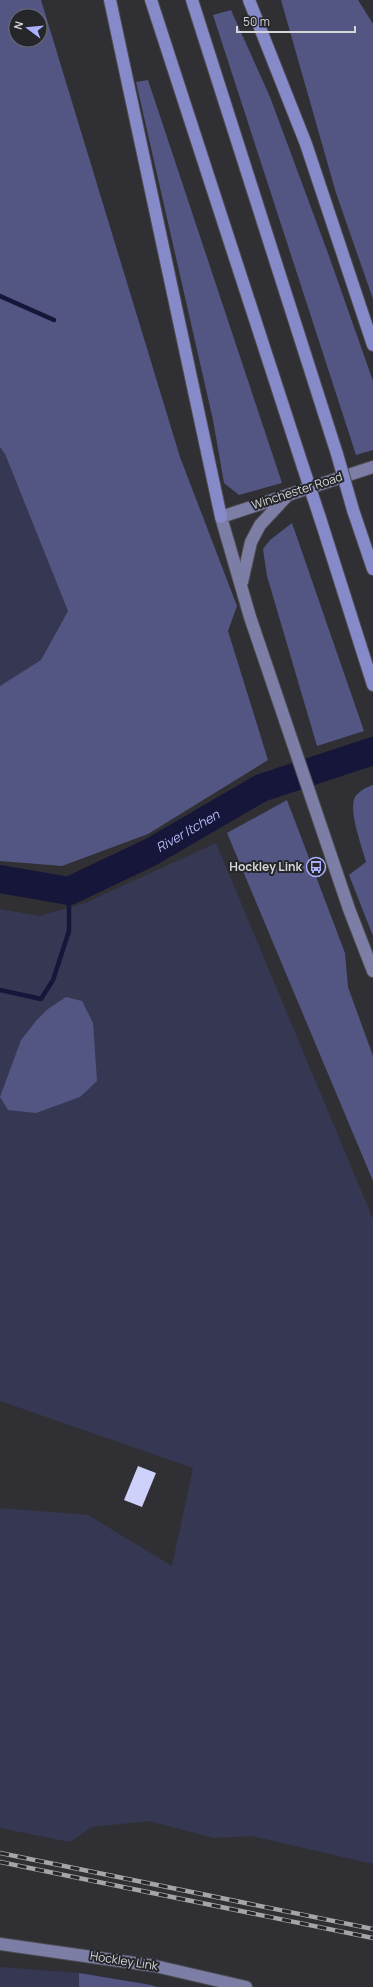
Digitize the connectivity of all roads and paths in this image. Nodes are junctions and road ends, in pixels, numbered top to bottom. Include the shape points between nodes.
1 (110, 0) edge
2 (151, 0) edge
3 (192, 0) edge
4 (249, 0) edge
5 (373, 345) edge
6 (373, 467) edge
7 (290, 493) junction
8 (221, 517) junction
9 (373, 569) edge
10 (241, 585) junction
11 (373, 684) edge
12 (373, 971) edge
13 (0, 1944) edge
14 (246, 1987) edge

1 - 8 highway
2 - 11 highway, bridge
3 - 9 highway, bridge
4 - 5 highway via 306,144
6 - 7 main road, Winchester Road
7 - 8 main road, Winchester Road
7 - 10 main road via 260,526 251,542
8 - 10 main road
10 - 12 main road via 349,909
13 - 14 main road, Hockley Link via 155,1966

